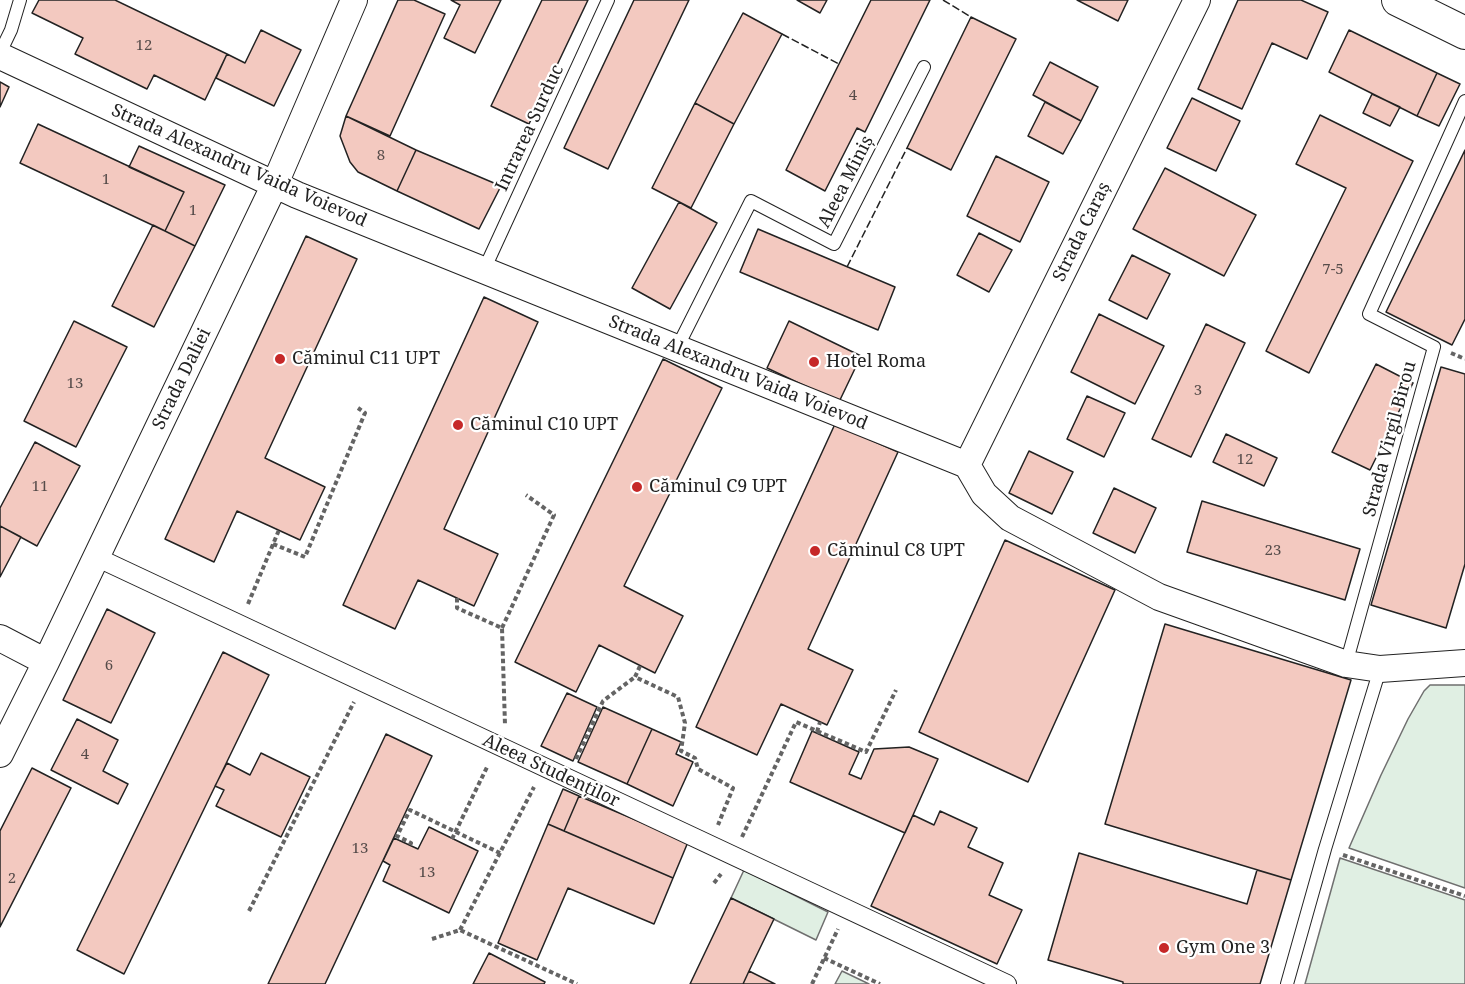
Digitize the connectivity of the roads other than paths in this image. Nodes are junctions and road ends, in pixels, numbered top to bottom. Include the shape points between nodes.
1 (20, 0) edge
2 (354, 0) edge
3 (608, 0) edge
4 (1197, 0) edge
5 (1398, 0) edge
6 (1465, 33) edge
7 (0, 55) edge
8 (924, 67) dead end
9 (1465, 100) edge
10 (274, 186) junction
11 (484, 270) junction
12 (677, 348) junction
13 (967, 465) junction
14 (96, 557) junction
15 (0, 638) edge
16 (46, 662) junction
17 (1465, 663) edge
18 (1346, 664) junction
19 (1380, 669) junction
20 (0, 754) edge
21 (1002, 983) edge
22 (1287, 984) edge

1 - 7 lane
2 - 10 street, Strada Daliei
3 - 11 lane, Intrarea Surduc
4 - 13 street, Strada Caraș
5 - 6 street
7 - 10 street, Strada Alexandru Vaida Voievod
8 - 12 lane, Aleea Miniș via 834,244 751,201
9 - 18 lane, Strada Virgil Birou via 1369,314 1434,347
10 - 11 street, Strada Alexandru Vaida Voievod
10 - 14 street, Strada Daliei
11 - 12 street, Strada Alexandru Vaida Voievod
12 - 13 street, Strada Alexandru Vaida Voievod
13 - 18 street via 984,494 1010,518 1159,597
14 - 16 street, Strada Daliei
14 - 21 street, Aleea Studenților
15 - 16 street
16 - 20 street, Strada Daliei
17 - 19 street
18 - 19 street
19 - 22 lane

